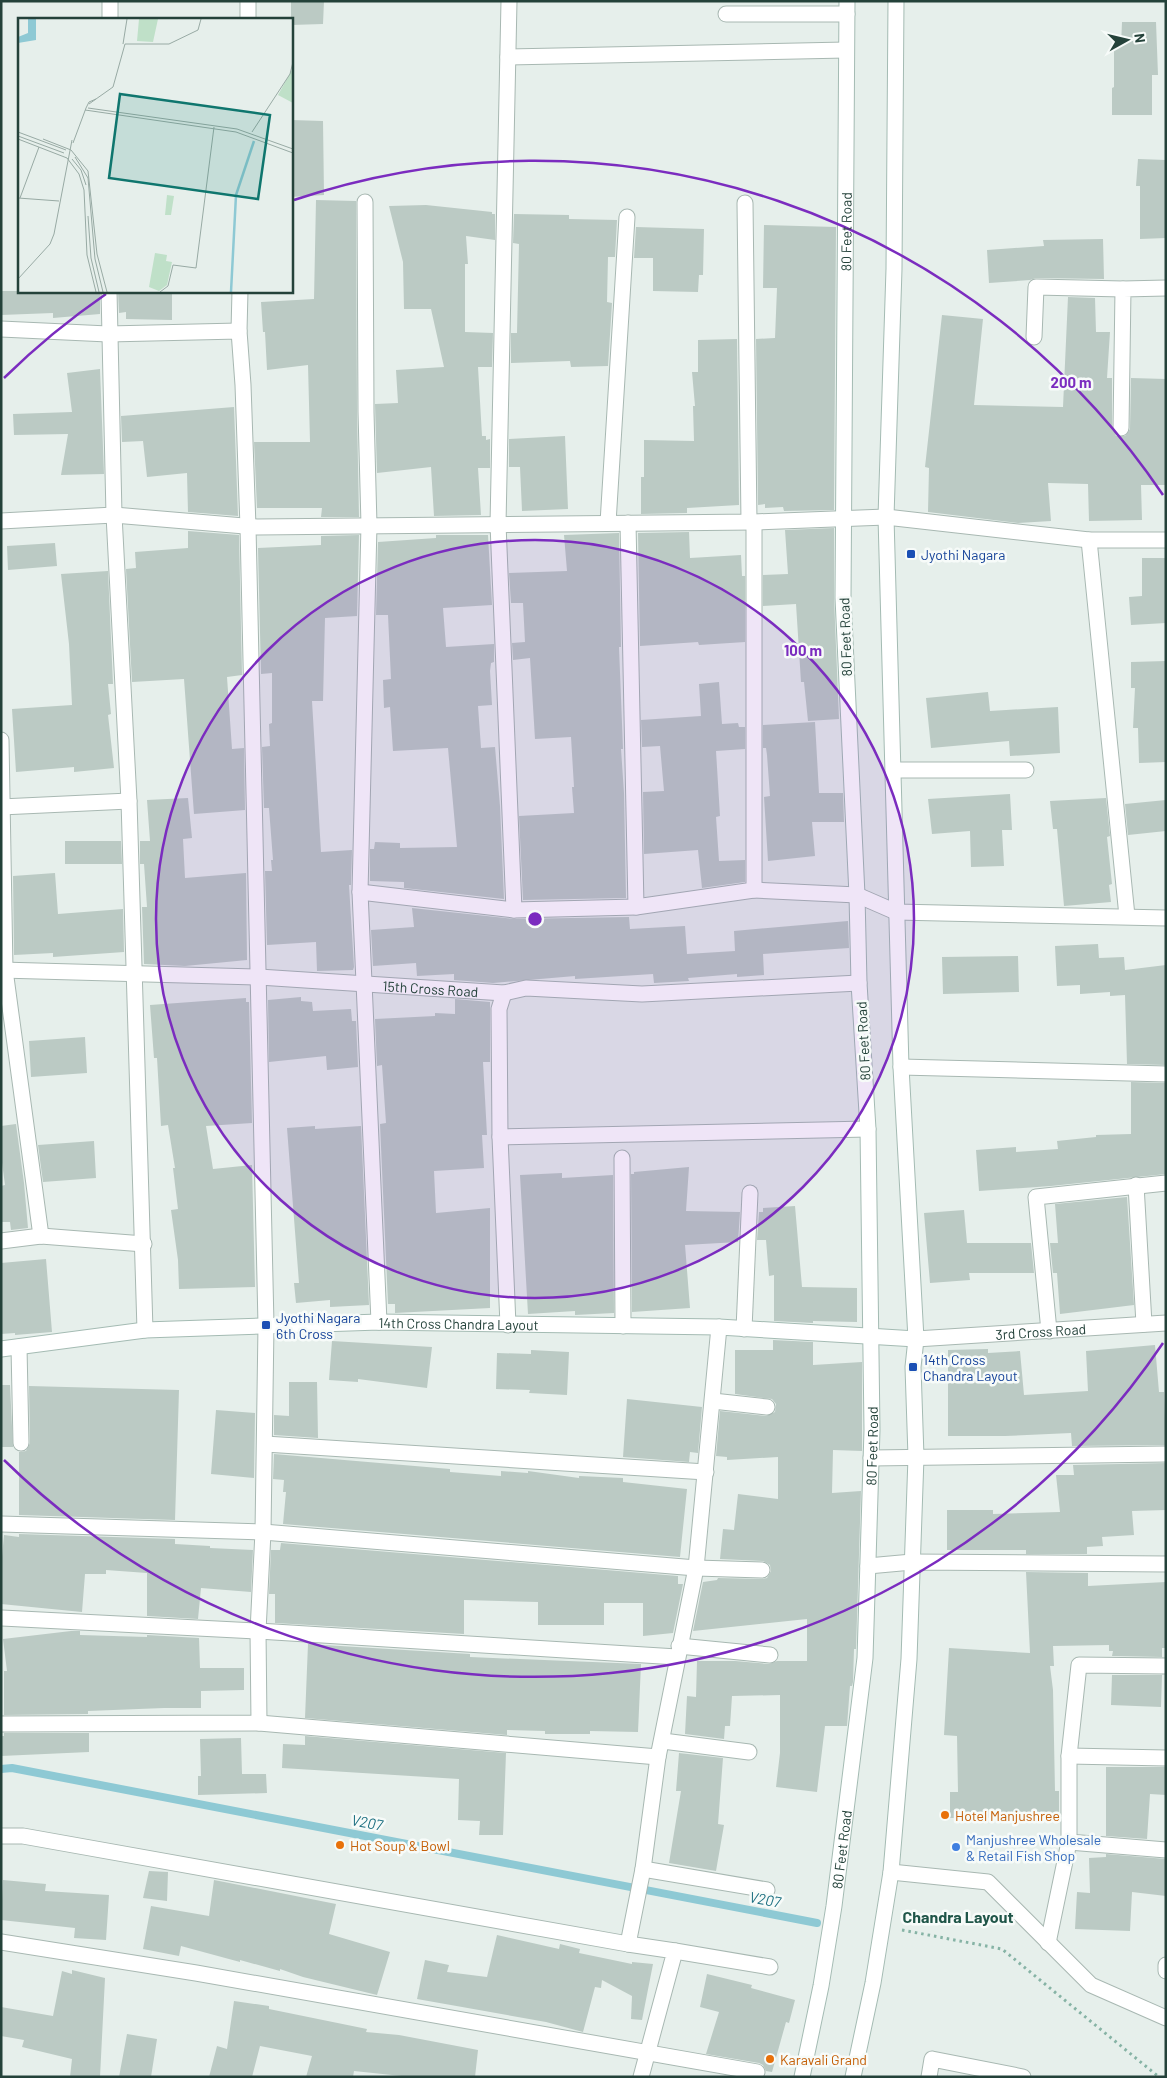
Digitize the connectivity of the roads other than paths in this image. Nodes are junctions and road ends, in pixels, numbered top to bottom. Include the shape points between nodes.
1 (110, 1) edge
2 (248, 1) edge
3 (509, 1) edge
4 (896, 1) edge
5 (847, 8) edge
6 (726, 14) dead end
7 (110, 18) edge
8 (248, 18) edge
9 (846, 50) junction
10 (508, 57) junction
11 (364, 202) dead end
12 (745, 203) dead end
13 (628, 217) dead end
14 (1122, 288) junction
15 (1166, 288) edge
16 (109, 292) edge
17 (240, 292) edge
18 (1, 330) edge
19 (239, 330) junction
20 (108, 334) junction
21 (1034, 337) dead end
22 (1121, 428) dead end
23 (114, 515) junction
24 (886, 517) junction
25 (844, 518) junction
26 (1, 521) edge
27 (752, 522) junction
28 (608, 523) junction
29 (628, 523) junction
30 (498, 524) junction
31 (369, 525) junction
32 (248, 527) junction
33 (1089, 540) junction
34 (1166, 540) edge
35 (1, 740) edge
36 (894, 770) junction
37 (1026, 770) dead end
38 (129, 801) junction
39 (2, 807) edge
40 (754, 890) junction
41 (360, 892) junction
42 (857, 896) junction
43 (636, 907) junction
44 (514, 910) junction
45 (896, 912) junction
46 (1126, 916) junction
47 (1166, 918) edge
48 (3, 970) edge
49 (133, 972) junction
50 (259, 977) junction
51 (859, 983) junction
52 (362, 984) junction
53 (504, 993) junction
54 (901, 1067) junction
55 (1166, 1074) edge
56 (868, 1129) junction
57 (500, 1136) junction
58 (622, 1158) dead end
59 (1166, 1183) edge
60 (1136, 1185) junction
61 (750, 1193) dead end
62 (41, 1236) junction
63 (1, 1241) edge
64 (144, 1244) junction
65 (379, 1322) junction
66 (1166, 1323) edge
67 (1144, 1324) junction
68 (266, 1325) junction
69 (508, 1325) junction
70 (623, 1326) junction
71 (719, 1328) junction
72 (744, 1329) junction
73 (146, 1330) junction
74 (1049, 1330) junction
75 (872, 1336) junction
76 (916, 1339) junction
77 (19, 1346) junction
78 (1, 1349) edge
79 (712, 1401) junction
80 (767, 1407) dead end
81 (21, 1443) dead end
82 (265, 1444) junction
83 (1166, 1454) edge
84 (916, 1457) junction
85 (871, 1458) junction
86 (706, 1472) junction
87 (1, 1524) edge
88 (263, 1532) junction
89 (912, 1562) junction
90 (1166, 1564) edge
91 (868, 1566) junction
92 (696, 1568) junction
93 (762, 1570) dead end
94 (2, 1618) edge
95 (258, 1631) junction
96 (678, 1651) junction
97 (770, 1655) dead end
98 (1166, 1666) edge
99 (259, 1723) junction
100 (1, 1724) edge
101 (663, 1741) junction
102 (749, 1752) dead end
103 (658, 1756) junction
104 (1069, 1756) junction
105 (1166, 1758) edge
106 (1, 1836) edge
107 (1069, 1842) junction
108 (1166, 1850) edge
109 (643, 1870) junction
110 (891, 1872) junction
111 (767, 1890) dead end
112 (1, 1942) edge
113 (1048, 1942) junction
114 (628, 1944) junction
115 (675, 1950) junction
116 (1166, 1964) edge
117 (770, 1968) dead end
118 (1166, 1971) edge
119 (1166, 2018) edge
120 (648, 2052) junction
121 (757, 2072) dead end
122 (642, 2077) edge
123 (802, 2077) edge
124 (853, 2077) edge
125 (929, 2077) edge
126 (1023, 2077) edge

1 - 7 street
2 - 8 street
3 - 10 street
4 - 24 street via 894,269
5 - 6 street
5 - 9 street, 80 Feet Road
9 - 10 street
9 - 25 street, 80 Feet Road
10 - 30 street
11 - 31 street
12 - 27 street
13 - 28 street
14 - 15 street
14 - 21 street via 1036,287
14 - 22 street
16 - 20 street
17 - 19 street
18 - 20 street
19 - 20 street
19 - 32 street
20 - 23 street
23 - 26 street
23 - 32 street
23 - 38 street
24 - 25 street
24 - 33 street
24 - 36 street
25 - 27 street
25 - 42 street, 80 Feet Road via 843,598
27 - 29 street
27 - 40 street
28 - 29 street
28 - 30 street
29 - 43 street
30 - 31 street
30 - 44 street
31 - 32 street
31 - 41 street
32 - 50 street
33 - 34 street
33 - 46 street
35 - 39 street
36 - 37 street
36 - 45 street
38 - 39 street
38 - 49 street
39 - 48 street
40 - 42 street
40 - 43 street
41 - 44 street
41 - 52 street
42 - 45 street
42 - 51 street, 80 Feet Road
43 - 44 street
45 - 46 street
45 - 54 street
46 - 47 street
48 - 49 street, 15th Cross Road
48 - 62 street
49 - 50 street, 15th Cross Road
49 - 64 street
50 - 52 street, 15th Cross Road
50 - 68 street
51 - 53 street, 15th Cross Road via 642,994 526,988
51 - 56 street, 80 Feet Road
52 - 53 street, 15th Cross Road
52 - 65 street
53 - 57 street via 499,1009
54 - 55 street
54 - 76 street
56 - 57 street
56 - 75 street, 80 Feet Road
57 - 69 street
58 - 70 street
59 - 60 street
60 - 67 street
60 - 74 street via 1036,1198
61 - 72 street
62 - 63 street
62 - 64 street
64 - 73 street
65 - 68 street, 14th Cross Chandra Layout
65 - 69 street, 14th Cross Chandra Layout
66 - 67 street, 3rd Cross Road
67 - 74 street, 3rd Cross Road
68 - 73 street, 14th Cross Chandra Layout
68 - 82 street
69 - 70 street, 14th Cross Chandra Layout
70 - 71 street, 14th Cross Chandra Layout
71 - 72 street, 14th Cross Chandra Layout
71 - 79 street
72 - 75 street, 14th Cross Chandra Layout
73 - 77 street, 14th Cross Chandra Layout
74 - 76 street, 3rd Cross Road
75 - 76 street, 14th Cross Chandra Layout
75 - 85 street, 80 Feet Road
76 - 84 street via 913,1367
77 - 78 street, 14th Cross Chandra Layout
77 - 81 street
79 - 80 street
79 - 86 street
82 - 86 street
82 - 88 street
83 - 84 street
84 - 85 street
84 - 89 street
85 - 91 street, 80 Feet Road
86 - 92 street
87 - 88 street
88 - 92 street
88 - 95 street
89 - 90 street
89 - 91 street
89 - 110 street via 909,1659
91 - 123 street, 80 Feet Road via 865,1658 834,1906
92 - 93 street
92 - 96 street
94 - 95 street
95 - 96 street
95 - 99 street
96 - 97 street
96 - 101 street
98 - 104 street via 1078,1665
99 - 100 street
99 - 103 street
101 - 102 street
101 - 103 street
103 - 109 street
104 - 105 street
104 - 107 street
106 - 114 street via 23,1836
107 - 108 street
107 - 113 street
109 - 111 street
109 - 114 street
110 - 113 street via 988,1882
110 - 124 street via 873,1983
112 - 120 street via 196,1972
113 - 119 street via 1091,1985
114 - 115 street
115 - 117 street
115 - 120 street
116 - 118 street
120 - 121 street
120 - 122 street
125 - 126 street via 932,2059

